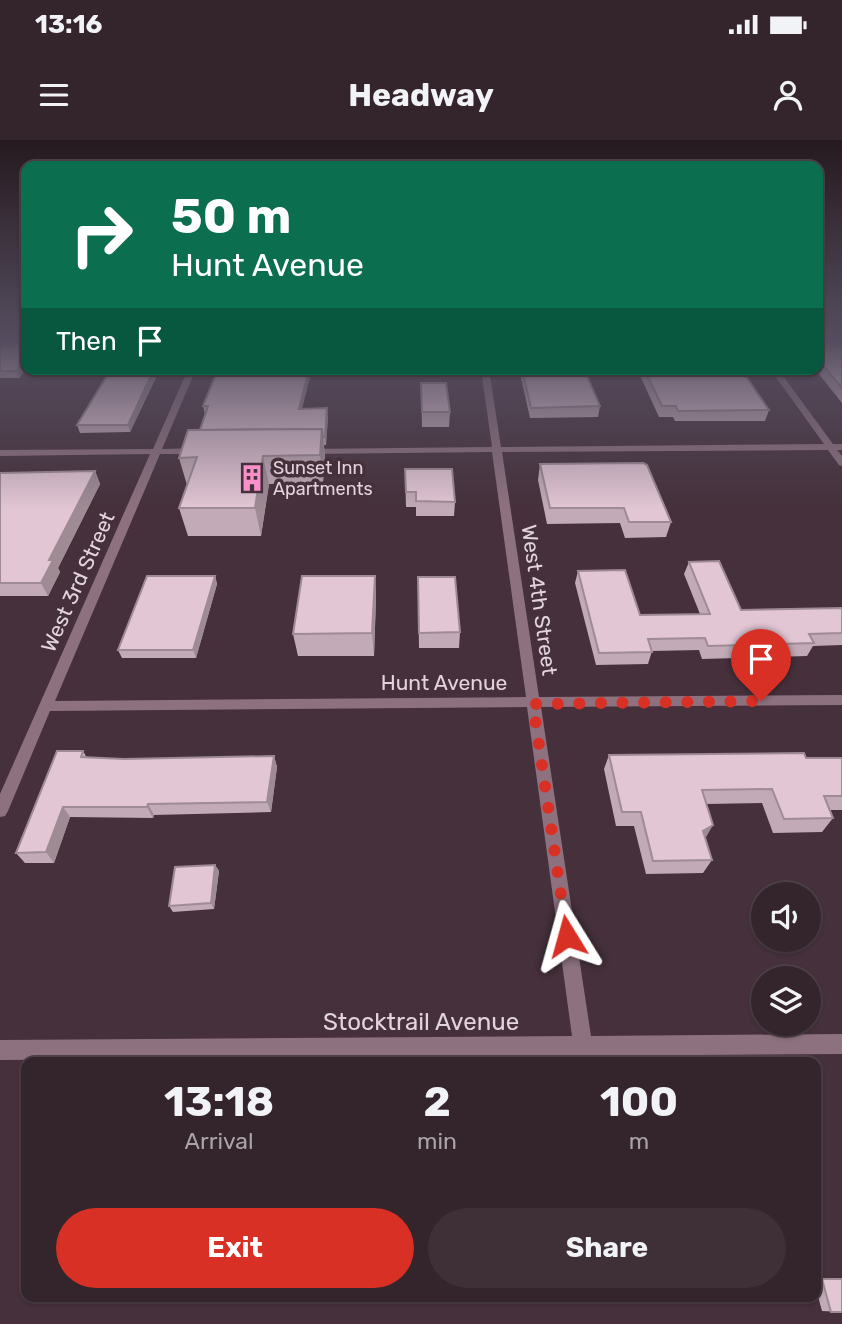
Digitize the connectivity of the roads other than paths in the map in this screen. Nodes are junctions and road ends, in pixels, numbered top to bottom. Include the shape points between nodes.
1 (179, 399) edge
2 (489, 399) edge
3 (796, 399) edge
4 (831, 447) junction
5 (842, 447) edge
6 (496, 450) junction
7 (156, 451) junction
8 (210, 451) edge
9 (292, 451) edge
10 (0, 453) edge
11 (842, 463) edge
12 (842, 700) edge
13 (533, 704) junction
14 (46, 706) junction
15 (0, 811) edge
16 (842, 1044) edge
17 (583, 1045) junction
18 (0, 1049) edge

1 - 7 street, West 3rd Street
2 - 6 street, West 4th Street
3 - 4 street
4 - 5 street
4 - 6 street
4 - 11 street
6 - 9 street
6 - 13 street, West 4th Street
7 - 8 street
7 - 10 street
7 - 14 street, West 3rd Street
12 - 13 street, Hunt Avenue
13 - 14 street, Hunt Avenue
13 - 17 street, West 4th Street
14 - 15 street, West 3rd Street
16 - 17 street, Stocktrail Avenue
17 - 18 street, Stocktrail Avenue

